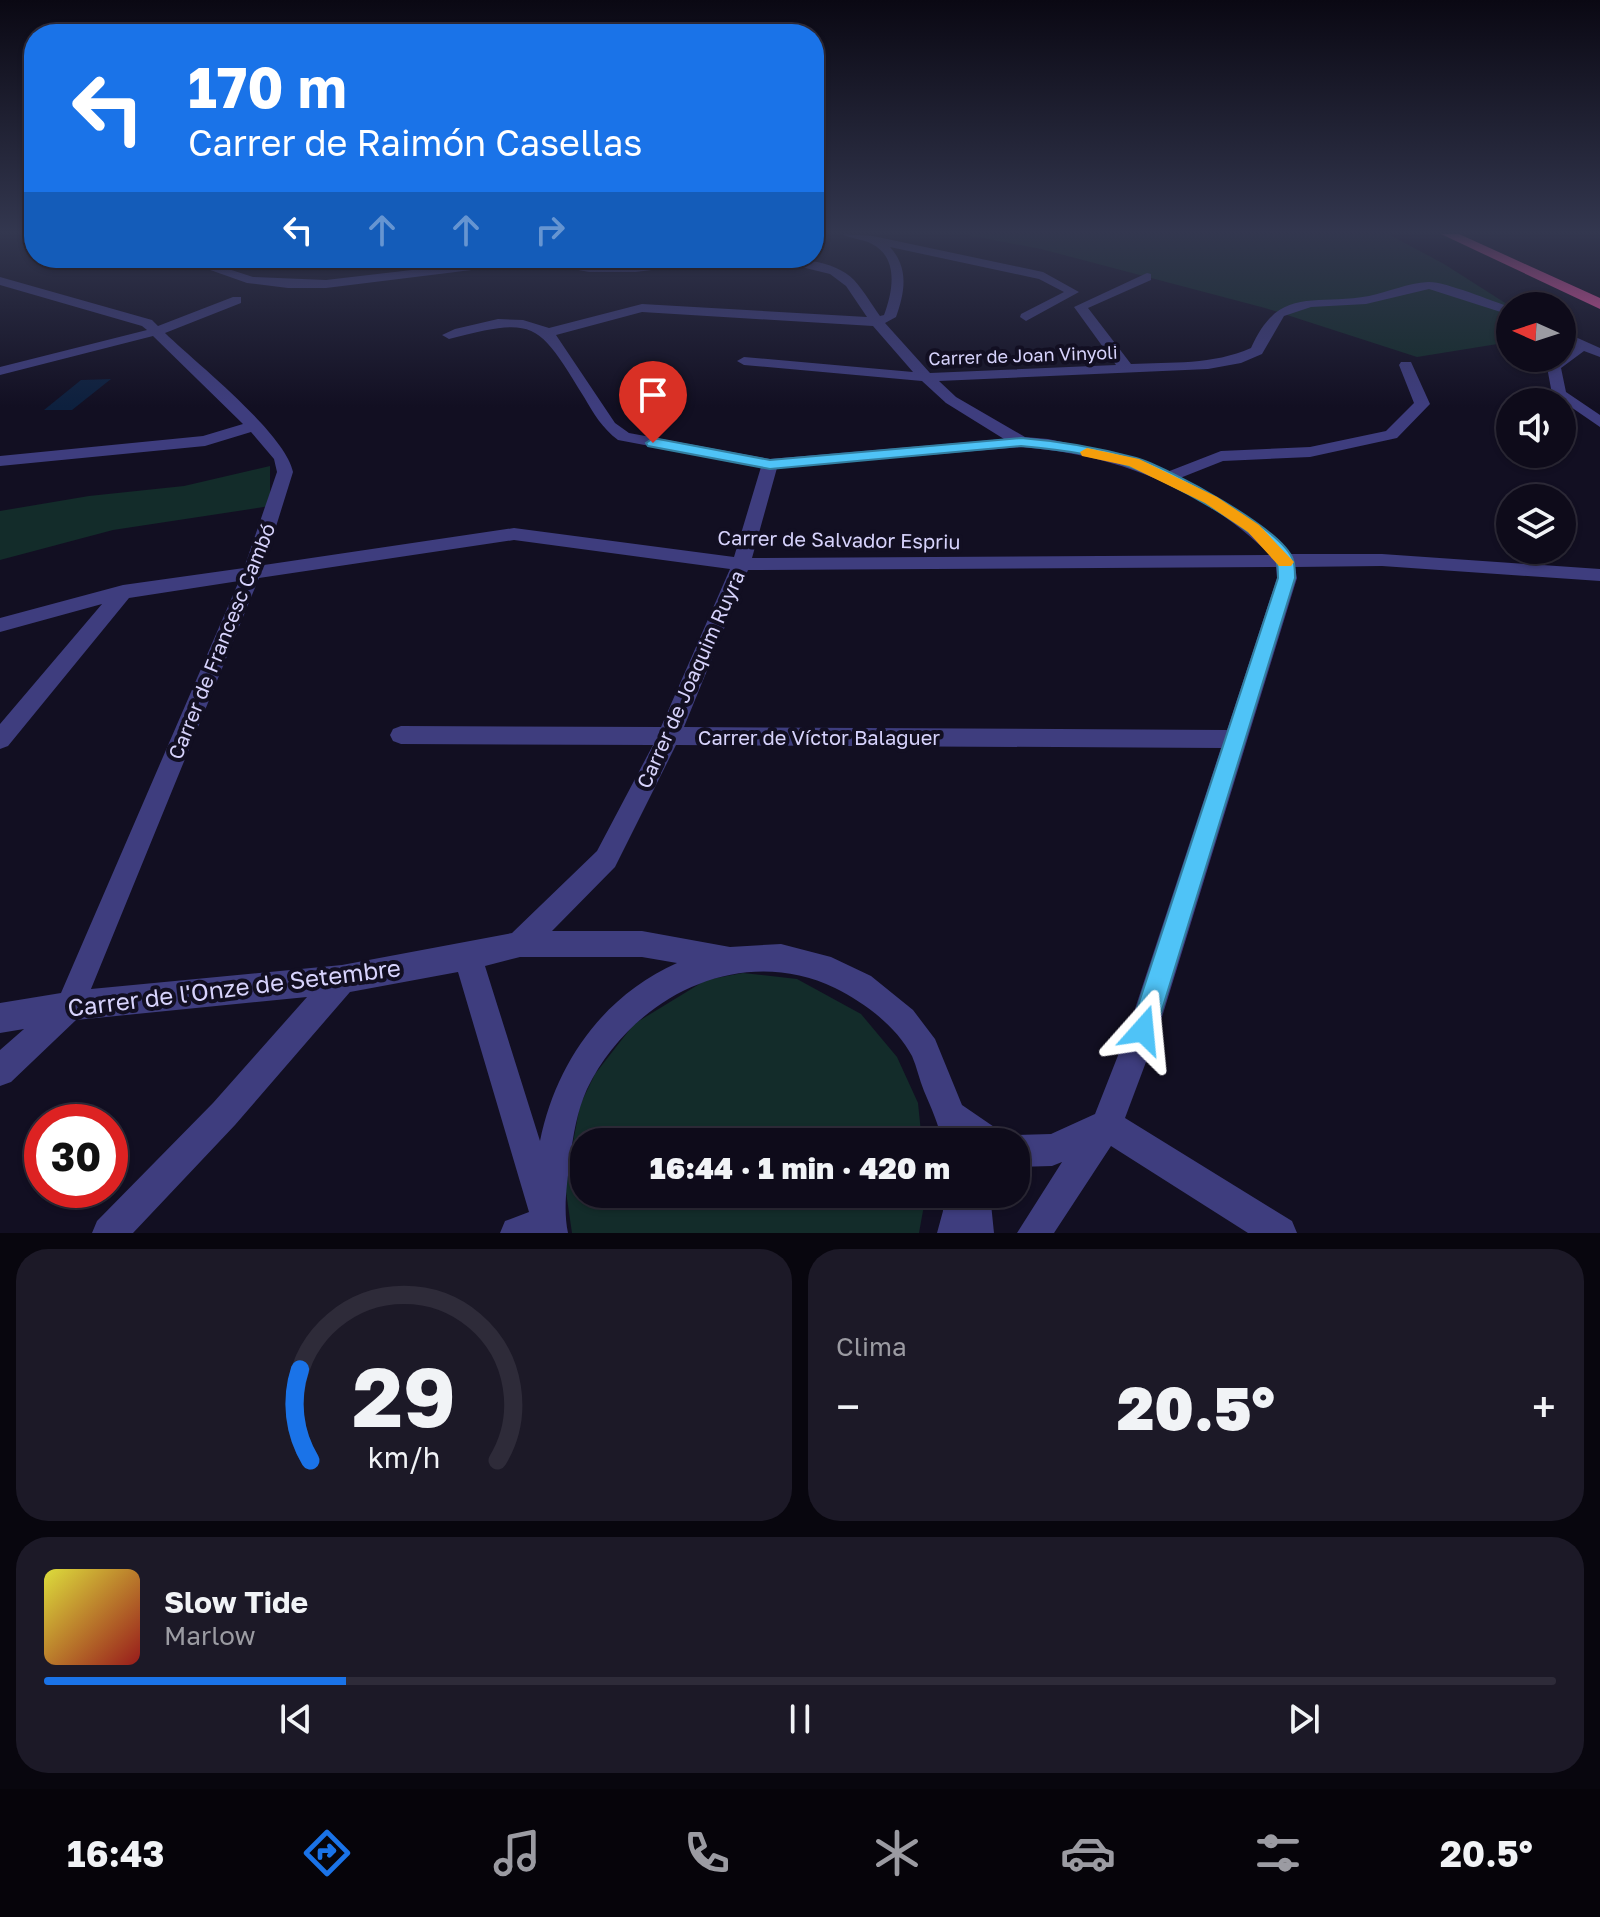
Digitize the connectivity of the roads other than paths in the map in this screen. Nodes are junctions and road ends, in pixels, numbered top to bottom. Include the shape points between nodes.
1 (37, 292) edge
2 (856, 292) edge
3 (897, 292) edge
4 (1072, 292) edge
5 (1115, 292) edge
6 (1402, 292) edge
7 (1450, 292) edge
8 (1573, 292) edge
9 (237, 300) dead end
10 (1600, 304) edge
11 (1496, 306) edge
12 (1026, 317) dead end
13 (877, 322) junction
14 (154, 332) junction
15 (547, 333) junction
16 (449, 335) dead end
17 (1576, 342) edge
18 (1583, 345) junction
19 (1600, 353) edge
20 (744, 361) dead end
21 (1406, 365) dead end
22 (1127, 369) junction
23 (0, 371) edge
24 (926, 377) junction
25 (1600, 422) edge
26 (254, 426) junction
27 (1021, 442) junction
28 (0, 461) edge
29 (770, 464) junction
30 (1166, 478) junction
31 (1285, 559) junction
32 (741, 564) junction
33 (252, 573) junction
34 (1600, 575) edge
35 (123, 592) junction
36 (0, 625) edge
37 (401, 735) dead end
38 (669, 736) junction
39 (1236, 739) junction
40 (0, 740) edge
41 (520, 944) junction
42 (468, 957) junction
43 (724, 958) junction
44 (342, 979) junction
45 (70, 1006) junction
46 (0, 1018) edge
47 (0, 1071) edge
48 (1106, 1125) junction
49 (954, 1128) edge
50 (1030, 1151) edge
51 (960, 1208) edge
52 (974, 1208) edge
53 (539, 1230) edge
54 (109, 1233) edge
55 (954, 1233) edge
56 (977, 1233) edge
57 (1034, 1233) edge
58 (1280, 1233) edge

1 - 14 street, Carrer de Francesc Cambó via 147,323
2 - 13 street
3 - 13 street via 890,317
4 - 12 street
5 - 22 street via 1080,307
6 - 22 street, Carrer de Joan Vinyoli via 1310,303 1279,313 1257,351 1236,360
7 - 11 street, Carrer de Joan Vinyoli
8 - 10 highway
9 - 14 street
13 - 15 street via 642,308
13 - 24 street
14 - 23 street
14 - 26 street, Carrer de Francesc Cambó
15 - 16 street via 512,322
15 - 29 street via 609,426 624,437
17 - 18 street
18 - 19 street
18 - 25 street via 1554,367 1559,394
20 - 24 street, Carrer de Joan Vinyoli
21 - 30 street via 1422,404 1391,435 1310,452 1221,456
22 - 24 street, Carrer de Joan Vinyoli
24 - 27 street via 951,400
26 - 28 street via 205,441
26 - 33 street, Carrer de Francesc Cambó via 282,458 285,472
27 - 29 street
27 - 30 street via 1134,462
29 - 32 street, Carrer de Joaquim Ruyra
30 - 31 street via 1253,528
31 - 32 street, Carrer de Salvador Espriu
31 - 34 street, Carrer de Salvador Espriu
31 - 39 street via 1287,578
32 - 33 street, Carrer de Salvador Espriu via 514,534
32 - 38 street, Carrer de Joaquim Ruyra
33 - 35 street, Carrer de Salvador Espriu
33 - 45 street, Carrer de Francesc Cambó
35 - 36 street, Carrer de Salvador Espriu
35 - 40 street
37 - 38 street, Carrer de Víctor Balaguer
38 - 39 street, Carrer de Víctor Balaguer
38 - 41 street, Carrer de Joaquim Ruyra via 606,859
39 - 48 street via 1143,1030
41 - 42 street
41 - 43 street via 642,944
42 - 44 street, Carrer de l'Onze de Setembre
42 - 53 street
43 - 49 street via 779,955 833,969 881,999 922,1045
43 - 53 street via 669,979 619,1019 579,1075 553,1144
44 - 45 street, Carrer de l'Onze de Setembre
44 - 54 street via 224,1114
45 - 46 street, Carrer de l'Onze de Setembre
45 - 47 street
48 - 50 street via 1052,1150
48 - 57 street
48 - 58 street
51 - 55 street
52 - 56 street

